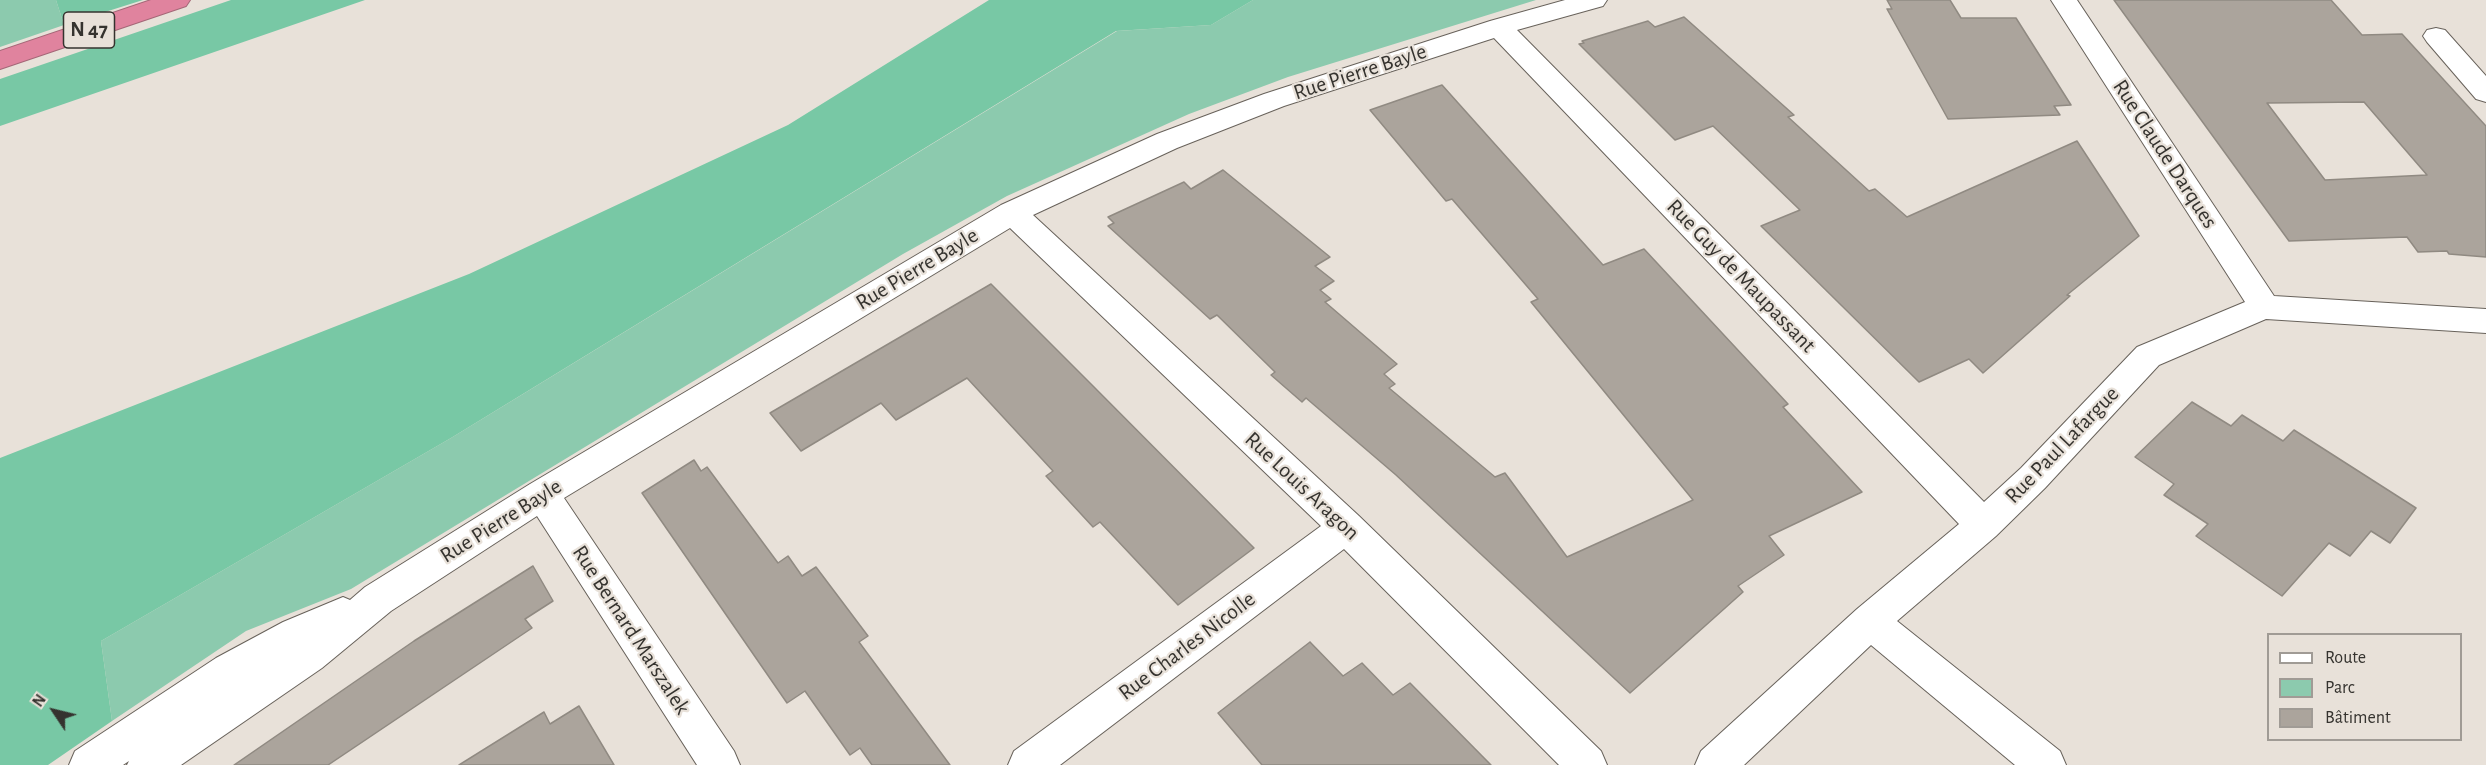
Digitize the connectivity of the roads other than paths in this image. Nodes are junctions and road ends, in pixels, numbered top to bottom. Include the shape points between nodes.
1 (177, 0) edge
2 (1594, 0) edge
3 (2064, 0) edge
4 (1499, 27) junction
5 (2436, 36) dead end
6 (0, 60) edge
7 (2486, 93) edge
8 (1012, 213) junction
9 (2265, 307) junction
10 (2486, 321) edge
11 (542, 494) junction
12 (1983, 525) junction
13 (1346, 527) junction
14 (378, 599) junction
15 (1870, 621) junction
16 (89, 765) edge
17 (147, 765) edge
18 (720, 765) edge
19 (1028, 765) edge
20 (1587, 765) edge
21 (1715, 765) edge
22 (2046, 765) edge

1 - 6 highway, N 47
2 - 4 street, Rue Pierre Bayle
3 - 9 street, Rue Claude Darques
4 - 8 street, Rue Pierre Bayle via 1177,136
4 - 12 street, Rue Guy de Maupassant
5 - 7 street
8 - 11 street, Rue Pierre Bayle
8 - 13 street, Rue Louis Aragon
9 - 10 street, Rue Paul Lafargue
9 - 12 street, Rue Paul Lafargue via 2148,356
11 - 14 street, Rue Pierre Bayle
11 - 18 street, Rue Bernard Marszalek
12 - 15 street, Rue Paul Lafargue
13 - 19 street, Rue Charles Nicolle
13 - 20 street, Rue Louis Aragon
14 - 16 street, Rue Pierre Bayle via 296,634 230,670
14 - 17 street, Rue Pierre Bayle via 309,656
15 - 21 street, Rue Paul Lafargue
15 - 22 street

